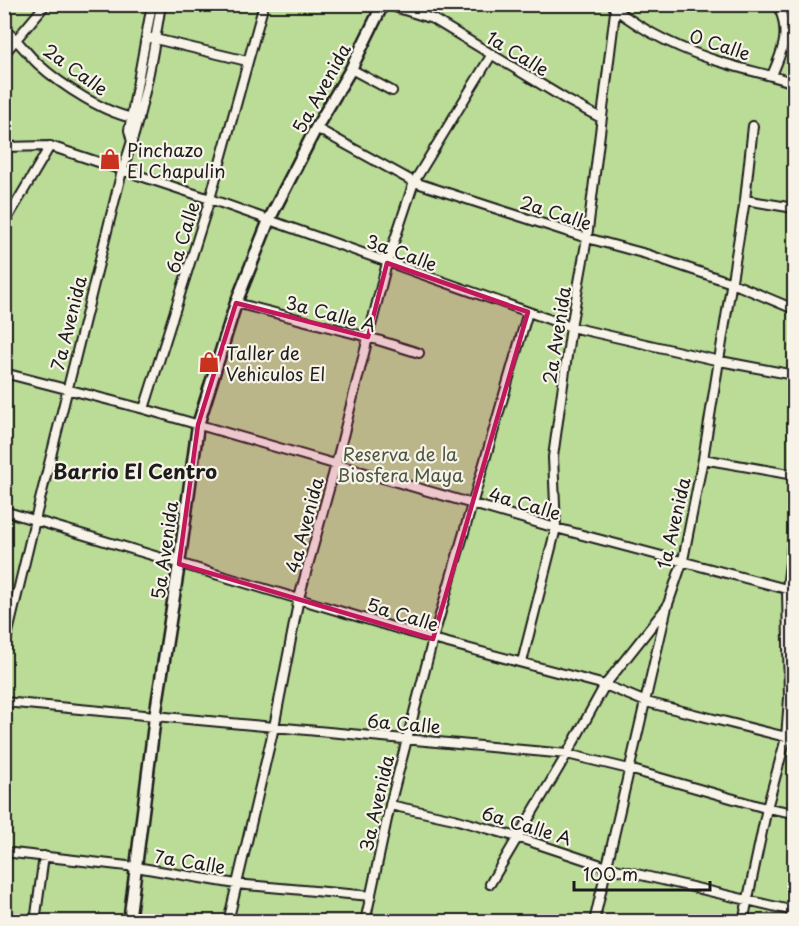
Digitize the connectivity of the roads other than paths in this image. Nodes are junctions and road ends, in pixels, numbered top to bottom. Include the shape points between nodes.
1 (46, 4) edge
2 (152, 4) edge
3 (161, 4) edge
4 (264, 4) edge
5 (384, 4) edge
6 (778, 4) edge
7 (614, 6) edge
8 (4, 29) edge
9 (151, 38) junction
10 (18, 40) junction
11 (4, 54) edge
12 (492, 54) junction
13 (247, 61) junction
14 (351, 69) junction
15 (772, 75) junction
16 (795, 83) edge
17 (392, 91) dead end
18 (135, 118) junction
19 (601, 118) junction
20 (753, 126) dead end
21 (316, 128) junction
22 (50, 146) junction
23 (4, 147) edge
24 (122, 171) junction
25 (414, 182) junction
26 (210, 199) junction
27 (745, 200) junction
28 (795, 208) edge
29 (269, 220) junction
30 (4, 224) edge
31 (587, 238) junction
32 (387, 263) junction
33 (732, 283) junction
34 (236, 303) junction
35 (795, 309) edge
36 (528, 312) junction
37 (571, 327) junction
38 (368, 337) junction
39 (419, 353) dead end
40 (720, 361) junction
41 (4, 373) edge
42 (795, 375) edge
43 (66, 390) junction
44 (144, 409) junction
45 (198, 425) junction
46 (703, 459) junction
47 (336, 464) junction
48 (795, 475) edge
49 (472, 504) junction
50 (4, 511) edge
51 (35, 519) junction
52 (556, 528) junction
53 (795, 528) edge
54 (683, 560) junction
55 (179, 564) junction
56 (791, 590) edge
57 (299, 598) junction
58 (667, 607) junction
59 (433, 639) junction
60 (4, 649) edge
61 (522, 662) junction
62 (605, 685) junction
63 (4, 702) edge
64 (646, 702) junction
65 (155, 717) junction
66 (274, 727) junction
67 (408, 738) junction
68 (790, 739) edge
69 (567, 754) junction
70 (630, 769) junction
71 (390, 805) junction
72 (767, 808) junction
73 (795, 813) edge
74 (517, 837) junction
75 (4, 852) edge
76 (44, 856) junction
77 (136, 867) junction
78 (607, 867) junction
79 (236, 884) junction
80 (490, 884) dead end
81 (371, 896) junction
82 (748, 901) junction
83 (795, 911) edge
84 (35, 921) edge
85 (129, 921) edge
86 (228, 921) edge
87 (365, 921) edge
88 (594, 921) edge
89 (743, 921) edge

1 - 10 street
2 - 9 street, 7a Avenida
3 - 9 street
4 - 13 street, 6a Calle
5 - 12 street, 1a Calle via 433,19
5 - 14 street, 5a Avenida
6 - 15 street via 786,32
7 - 15 street, 0 Calle via 666,42 726,64
7 - 19 street, 2a Avenida
8 - 10 street, 2a Calle
9 - 13 street
9 - 18 street, 7a Avenida
10 - 11 street
10 - 18 street, 2a Calle via 60,80 111,111
12 - 19 street, 1a Calle
12 - 25 street, 4a Avenida
13 - 26 street, 6a Calle
14 - 17 street
14 - 21 street, 5a Avenida
15 - 16 street, 0 Calle
18 - 24 street, 7a Avenida via 129,130 132,143
19 - 31 street, 2a Avenida
20 - 27 street, 1a Avenida
21 - 25 street, 2a Calle
21 - 29 street, 5a Avenida
22 - 23 street, 3a Calle
22 - 24 street, 3a Calle
22 - 30 street
24 - 26 street, 3a Calle
24 - 43 street, 7a Avenida
25 - 31 street, 2a Calle
25 - 32 street, 4a Avenida
26 - 29 street, 3a Calle
26 - 44 street, 6a Calle
27 - 28 street
27 - 33 street, 1a Avenida
29 - 32 street, 3a Calle
29 - 34 street, 5a Avenida
31 - 33 street, 2a Calle
31 - 37 street, 2a Avenida
32 - 36 street, 3a Calle
32 - 38 street, 4a Avenida
33 - 35 street, 2a Calle
33 - 40 street, 1a Avenida
34 - 38 street, 3a Calle A
34 - 45 street, 5a Avenida
36 - 37 street, 3a Calle
36 - 49 street, 3a Avenida
37 - 40 street, 3a Calle
37 - 52 street, 2a Avenida via 552,457
38 - 39 street, 3a Calle A
38 - 47 street, 4a Avenida
40 - 42 street, 3a Calle
40 - 46 street, 1a Avenida
41 - 43 street, 4a Calle
43 - 44 street, 4a Calle
43 - 51 street, 7a Avenida
44 - 45 street, 4a Calle
45 - 47 street, 4a Calle
45 - 55 street, 5a Avenida
46 - 48 street
46 - 54 street, 1a Avenida
47 - 49 street, 4a Calle
47 - 57 street, 4a Avenida
49 - 52 street, 4a Calle
49 - 59 street, 3a Avenida
50 - 51 street, 5a Calle
51 - 55 street, 5a Calle
51 - 60 street, 7a Avenida
52 - 54 street, 4a Calle
52 - 61 street, 2a Avenida
53 - 56 street
54 - 56 street, 4a Calle
54 - 58 street, 1a Avenida
55 - 57 street, 5a Calle
55 - 65 street, 5a Avenida
56 - 68 street
57 - 59 street, 5a Calle
57 - 66 street, 4a Avenida
58 - 62 street
58 - 64 street, 1a Avenida
59 - 61 street, 5a Calle
59 - 67 street, 3a Avenida
61 - 62 street, 5a Calle
62 - 64 street, 5a Calle
62 - 69 street
63 - 65 street, 6a Calle
64 - 68 street, 5a Calle
64 - 70 street, 1a Avenida
65 - 66 street, 6a Calle
65 - 77 street, 5a Avenida
66 - 67 street, 6a Calle
66 - 79 street, 4a Avenida
67 - 69 street, 6a Calle
67 - 71 street, 3a Avenida
68 - 72 street
69 - 70 street, 6a Calle
69 - 74 street
70 - 72 street, 6a Calle
70 - 78 street, 1a Avenida
71 - 74 street, 6a Calle A
71 - 81 street, 3a Avenida
72 - 73 street, 6a Calle
72 - 82 street
74 - 78 street, 6a Calle A
74 - 80 street
75 - 76 street, 7a Calle
76 - 77 street, 7a Calle
76 - 84 street
77 - 79 street, 7a Calle
77 - 85 street, 5a Avenida
78 - 82 street, 6a Calle A
78 - 88 street, 1a Avenida
79 - 81 street, 7a Calle
79 - 86 street, 4a Avenida
81 - 87 street, 3a Avenida
82 - 83 street, 6a Calle A
82 - 89 street

